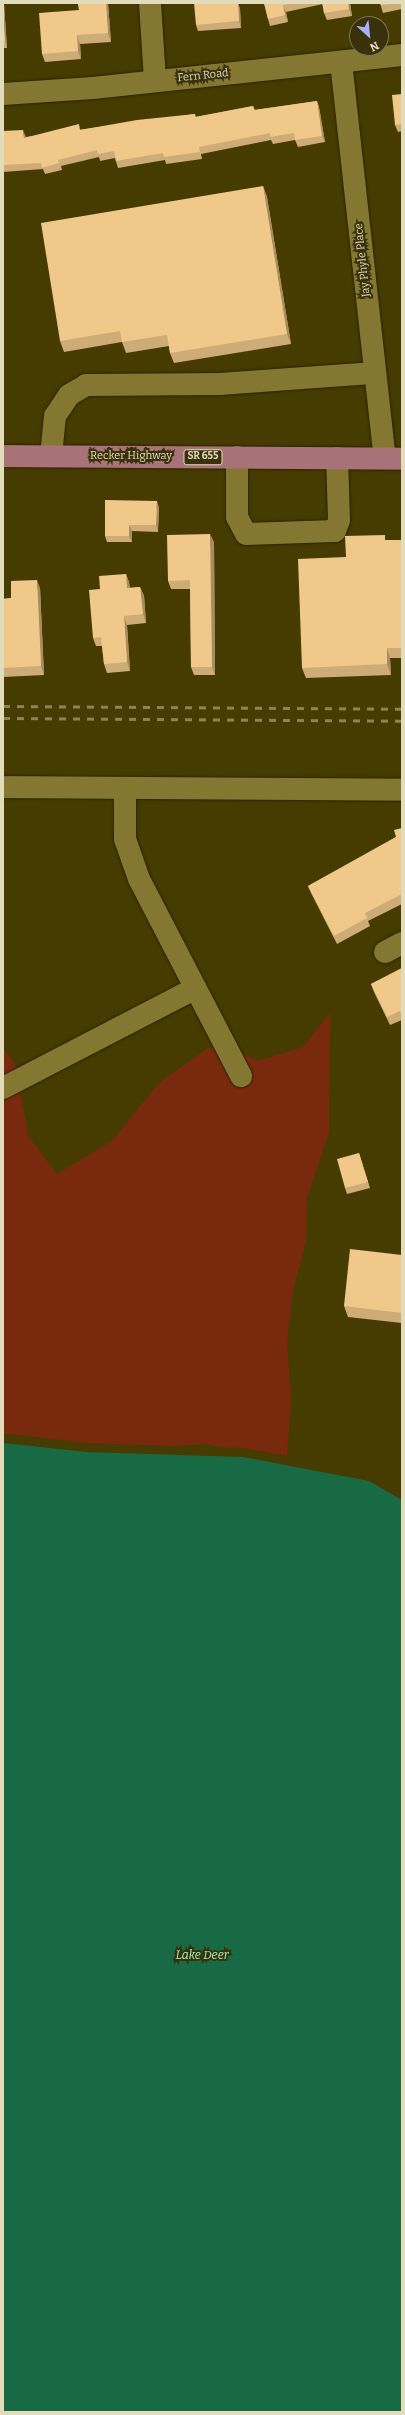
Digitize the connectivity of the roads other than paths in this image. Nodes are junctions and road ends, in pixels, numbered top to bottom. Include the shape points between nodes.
1 (150, 3) edge
2 (402, 55) edge
3 (341, 62) junction
4 (155, 81) junction
5 (3, 94) edge
6 (375, 373) junction
7 (3, 456) edge
8 (51, 456) junction
9 (237, 457) junction
10 (337, 458) junction
11 (393, 458) edge
12 (3, 787) edge
13 (125, 790) junction
14 (402, 790) edge
15 (196, 988) junction
16 (241, 1076) dead end
17 (3, 1088) edge

1 - 4 street
2 - 3 street, Fern Road
3 - 4 street, Fern Road
3 - 6 street, Jay Phyle Place
4 - 5 street, Fern Road via 29,94
6 - 8 street via 220,384 86,385 69,395 56,416
6 - 11 street, Jay Phyle Place
7 - 8 main road, Recker Highway / SR 655
8 - 9 main road, Recker Highway / SR 655
9 - 10 main road, Recker Highway / SR 655
9 - 10 street via 237,518 246,534 335,531 339,520
10 - 11 main road, Recker Highway / SR 655
12 - 13 street
13 - 14 street
13 - 15 street via 125,839 139,879
15 - 16 street
15 - 17 street

